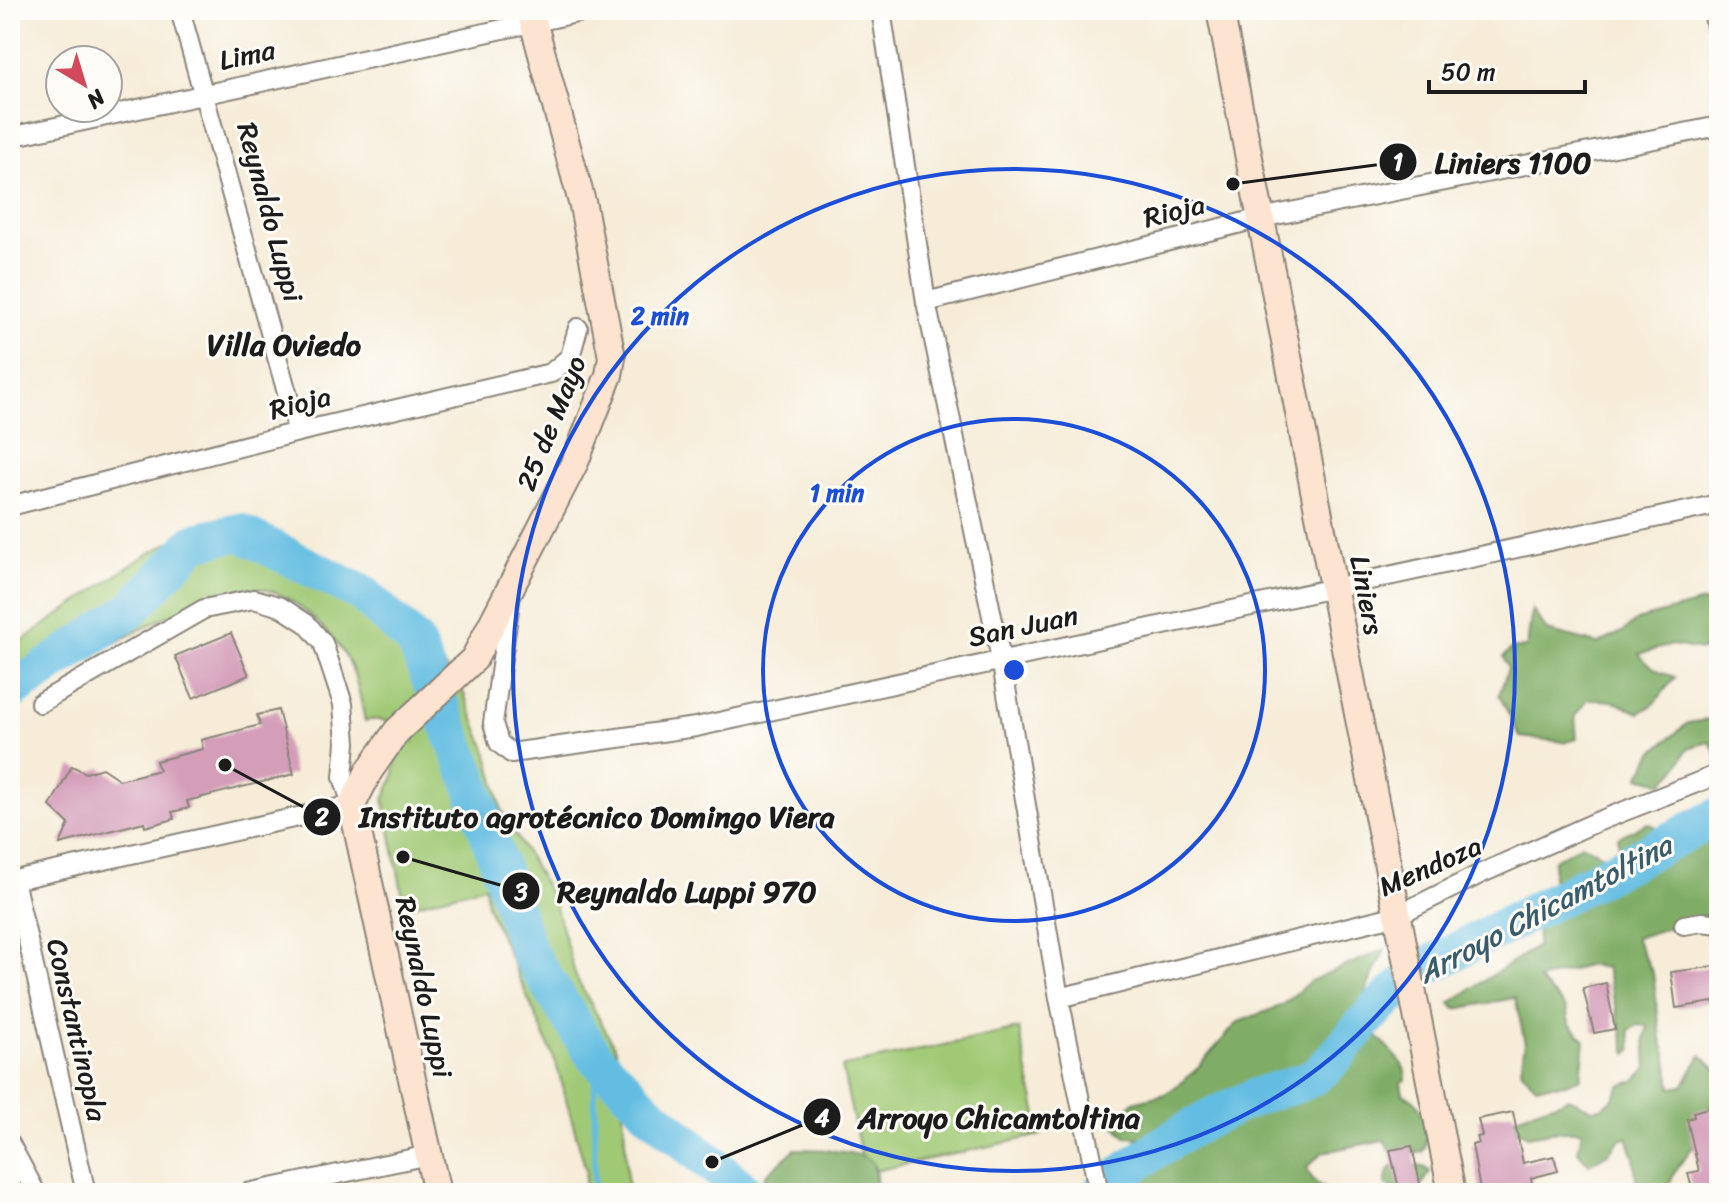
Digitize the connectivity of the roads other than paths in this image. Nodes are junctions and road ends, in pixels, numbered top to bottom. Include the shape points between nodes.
1 (180, 10) edge
2 (590, 10) edge
3 (881, 10) edge
4 (1220, 10) edge
5 (1713, 10) edge
6 (532, 17) edge
7 (1719, 44) edge
8 (204, 93) junction
9 (1719, 126) edge
10 (10, 137) edge
11 (1261, 218) junction
12 (926, 302) junction
13 (578, 328) dead end
14 (298, 432) junction
15 (1719, 504) edge
16 (10, 506) edge
17 (513, 584) junction
18 (1334, 590) junction
19 (1001, 659) junction
20 (40, 703) dead end
21 (1719, 774) edge
22 (352, 805) junction
23 (12, 880) edge
24 (1398, 915) junction
25 (1719, 924) edge
26 (1684, 925) dead end
27 (1059, 998) junction
28 (10, 1144) edge
29 (429, 1155) junction
30 (36, 1193) edge
31 (86, 1193) edge
32 (247, 1193) edge
33 (437, 1193) edge
34 (1099, 1193) edge
35 (1452, 1193) edge

1 - 8 street, Reynaldo Luppi
2 - 6 street, Lima
3 - 12 street
4 - 11 street, Liniers
5 - 7 street
6 - 8 street, Lima
6 - 17 street, 25 de Mayo via 583,206 612,357 575,462
8 - 10 street, Lima
8 - 14 street, Reynaldo Luppi
9 - 11 street, Rioja
11 - 12 street, Rioja
11 - 18 street, Liniers
12 - 19 street
13 - 14 street, Rioja via 570,357 551,373
14 - 16 street, Rioja
15 - 18 street, San Juan
17 - 19 street, San Juan via 493,723 499,743 511,753 696,727
17 - 22 street, 25 de Mayo via 474,659 397,731
18 - 19 street, San Juan
18 - 24 street, Liniers
19 - 27 street
20 - 22 street, Reynaldo Luppi via 204,609 254,599 281,607 307,624 323,643 343,704 343,777
21 - 24 street, Mendoza via 1580,830
22 - 23 street
22 - 29 street, Reynaldo Luppi
23 - 31 street, Constantinopla
24 - 27 street, Mendoza
24 - 35 street, Liniers
25 - 26 street
27 - 34 street
28 - 30 street
29 - 32 street
29 - 33 street, Reynaldo Luppi

